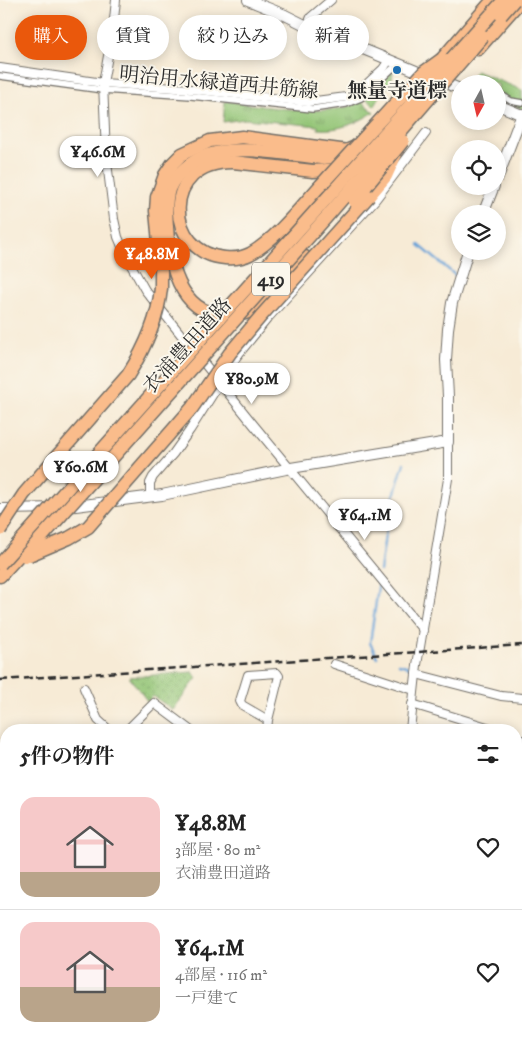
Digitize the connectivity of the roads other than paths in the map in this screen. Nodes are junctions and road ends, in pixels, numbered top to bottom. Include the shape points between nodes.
1 (116, 0) edge
2 (248, 0) edge
3 (331, 0) edge
4 (493, 0) edge
5 (504, 0) edge
6 (514, 0) edge
7 (521, 0) edge
8 (313, 15) edge
9 (297, 21) edge
10 (476, 37) junction
11 (369, 54) edge
12 (391, 64) junction
13 (0, 68) edge
14 (0, 76) edge
15 (428, 76) junction
16 (447, 84) junction
17 (103, 86) junction
18 (451, 86) edge
19 (506, 97) edge
20 (522, 103) edge
21 (506, 107) edge
22 (522, 114) edge
23 (406, 131) junction
24 (426, 133) dead end
25 (348, 151) junction
26 (506, 156) edge
27 (465, 260) edge
28 (220, 383) junction
29 (448, 442) junction
30 (290, 468) junction
31 (150, 497) junction
32 (60, 508) junction
33 (0, 509) edge
34 (0, 530) edge
35 (26, 556) junction
36 (0, 564) edge
37 (0, 576) edge
38 (0, 585) edge
39 (423, 630) junction
40 (334, 664) dead end
41 (416, 674) junction
42 (84, 688) dead end
43 (414, 690) junction
44 (522, 698) edge
45 (412, 704) junction
46 (268, 720) junction
47 (102, 724) edge
48 (133, 724) edge
49 (180, 724) edge
50 (268, 724) edge
51 (410, 724) edge
52 (477, 724) edge

1 - 17 street
2 - 9 street
3 - 8 street
4 - 15 highway, 419
5 - 10 highway, 衣浦豊田道路 / 419, bridge
6 - 10 highway, 衣浦豊田道路 / 419, bridge
7 - 16 highway, 419
10 - 23 highway, 衣浦豊田道路 / 419, bridge via 424,72 321,185 264,246 241,257 216,258 194,245 181,223 179,203 185,184 210,164 233,162 313,171 340,170 368,162 390,149
10 - 25 highway, 419, bridge via 455,78 359,196 259,306 233,316 214,314 193,303 180,287 167,235 169,190 183,169 207,155 221,152 248,150 321,158
10 - 35 highway, 衣浦豊田道路 / 419, bridge via 330,213
10 - 36 highway, 衣浦豊田道路 / 419, bridge via 418,94
11 - 12 street
12 - 15 street
12 - 17 street via 354,96 308,102 190,89
13 - 17 street
14 - 17 street, 明治用水緑道西井筋線
15 - 16 street
15 - 25 highway, 419 via 369,139
16 - 18 street
16 - 23 highway, 衣浦豊田道路 / 419
17 - 28 street via 106,154 118,237 132,270 145,290
19 - 20 street
21 - 22 street
22 - 26 street
23 - 35 highway, 衣浦豊田道路 / 419, bridge via 386,176 254,323 192,408 88,527
24 - 28 street via 369,207 252,336
25 - 34 highway, 衣浦豊田道路, bridge via 242,137 210,141 182,154 173,163 157,197 161,288 151,332 128,375 24,494
27 - 29 street via 448,329
28 - 30 street
28 - 31 street via 173,454 153,477
29 - 30 street
29 - 39 street via 448,479
30 - 31 street
30 - 39 street
31 - 32 street
32 - 33 street
32 - 37 highway
35 - 38 highway, 衣浦豊田道路 / 419
39 - 41 street
40 - 43 street
41 - 43 street
41 - 44 street via 501,696
42 - 47 street
43 - 45 street
45 - 51 street
45 - 52 street
46 - 46 street via 279,676 277,673 248,675 240,702
46 - 50 street
48 - 49 street via 154,703

